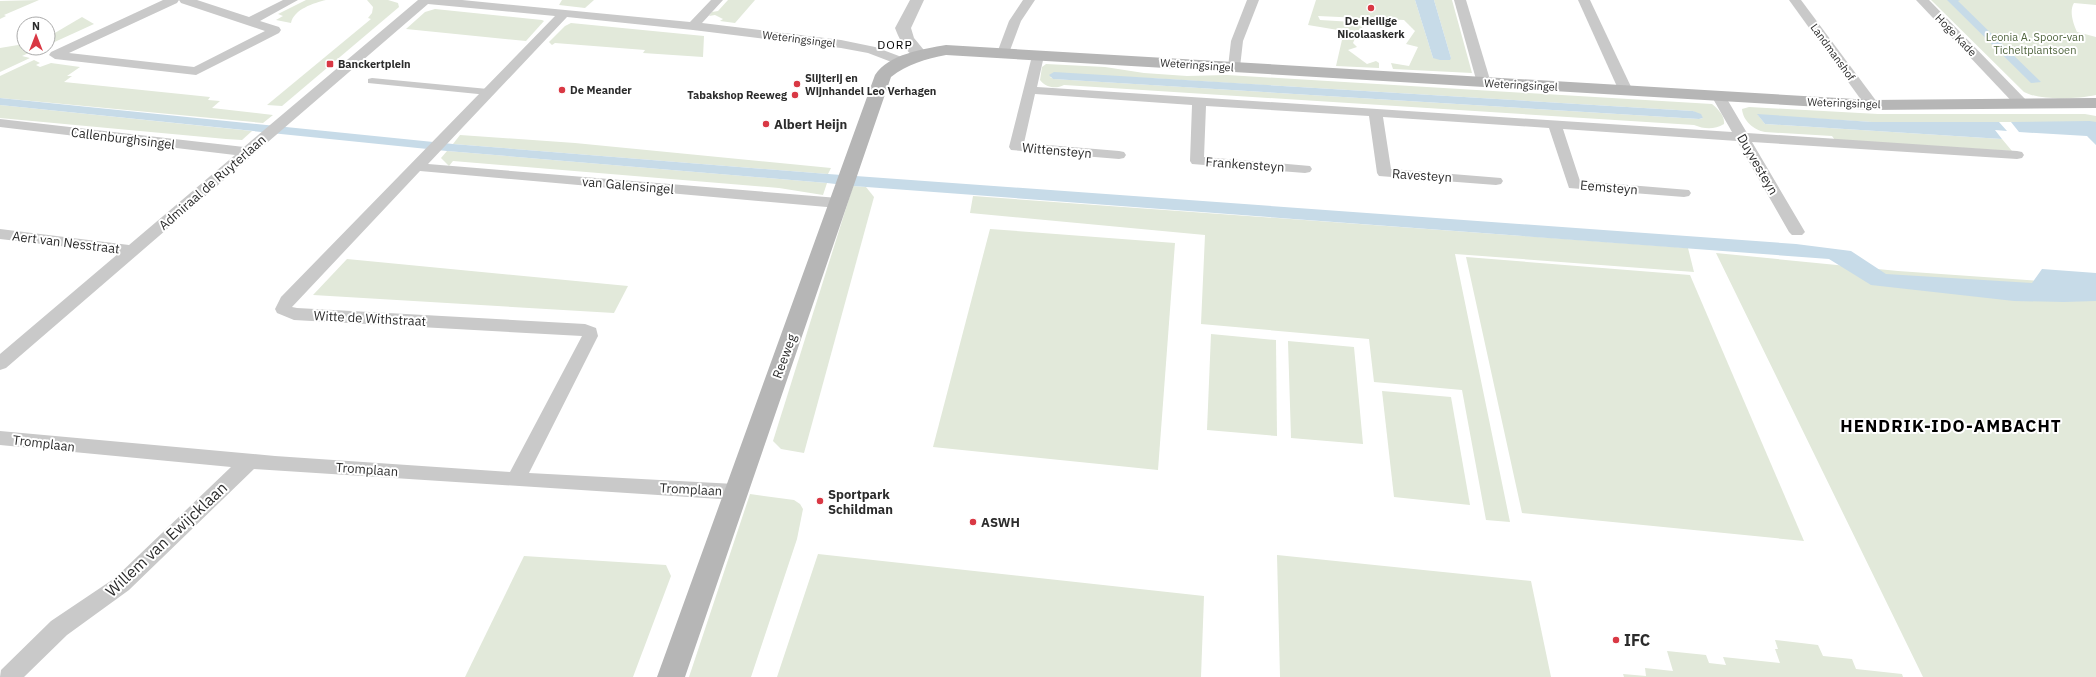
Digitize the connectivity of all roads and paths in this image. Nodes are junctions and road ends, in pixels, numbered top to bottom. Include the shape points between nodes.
1 (173, 0) edge
2 (185, 0) edge
3 (292, 0) edge
4 (425, 0) edge
5 (554, 0) edge
6 (717, 0) edge
7 (917, 0) edge
8 (1029, 0) edge
9 (1253, 0) edge
10 (1460, 0) edge
11 (1584, 0) edge
12 (1795, 0) edge
13 (1922, 0) edge
14 (542, 11) junction
15 (564, 14) junction
16 (251, 21) junction
17 (693, 26) junction
18 (946, 50) joint
19 (1002, 53) junction
20 (920, 55) junction
21 (1038, 56) junction
22 (902, 62) junction
23 (1234, 67) junction
24 (372, 81) dead end
25 (1484, 83) junction
26 (1030, 90) junction
27 (1626, 90) junction
28 (488, 92) junction
29 (1719, 96) junction
30 (1199, 101) junction
31 (2096, 103) edge
32 (1872, 105) junction
33 (2023, 105) junction
34 (1375, 112) junction
35 (0, 123) edge
36 (1554, 124) junction
37 (1742, 136) junction
38 (246, 152) junction
39 (1119, 155) dead end
40 (2017, 155) dead end
41 (418, 167) junction
42 (1305, 169) dead end
43 (1496, 181) dead end
44 (843, 188) junction
45 (1684, 193) dead end
46 (1797, 232) dead end
47 (0, 234) edge
48 (132, 250) junction
49 (0, 364) edge
50 (0, 438) edge
51 (250, 461) junction
52 (516, 479) junction
53 (735, 492) junction
54 (9, 677) edge
55 (671, 677) edge

1 - 16 street via 55,55 158,68 196,70 274,30
2 - 16 street
3 - 16 street
4 - 14 street, Weteringsingel
4 - 38 street, Admiraal de Ruyterlaan
5 - 14 street
6 - 17 street
7 - 20 street via 903,28 907,39
8 - 19 street via 1015,21
9 - 23 street via 1237,41
10 - 25 street
11 - 27 street
12 - 32 street, Landmanshof
13 - 33 street, Hoge Kade
14 - 15 street, Weteringsingel
15 - 17 street, Weteringsingel
15 - 28 street, Witte de Withstraat
17 - 22 street, Weteringsingel via 855,46
18 - 19 main road, Weteringsingel
18 - 20 main road, Reeweg
19 - 21 main road, Weteringsingel
20 - 22 main road, Reeweg
21 - 23 main road, Weteringsingel
21 - 26 street, Wittensteyn
22 - 44 main road, Reeweg via 884,75
23 - 25 main road, Weteringsingel
24 - 28 street
25 - 27 main road, Weteringsingel
26 - 30 street
26 - 39 street, Wittensteyn via 1016,147
27 - 29 main road, Weteringsingel
28 - 41 street, Witte de Withstraat
29 - 32 main road, Weteringsingel
29 - 37 street, Duyvesteyn
30 - 34 street
30 - 42 street, Frankensteyn via 1197,160
31 - 33 main road, Weteringsingel
32 - 33 main road, Weteringsingel
34 - 36 street
34 - 43 street, Ravesteyn via 1384,173
35 - 38 street, Callenburghsingel
36 - 37 street
36 - 45 street, Eemsteyn via 1574,185
37 - 40 street
37 - 46 street, Duyvesteyn
38 - 48 street, Admiraal de Ruyterlaan
41 - 44 street, van Galensingel
41 - 52 street, Witte de Withstraat via 287,301 283,309 294,314 590,332
44 - 53 main road, Reeweg
47 - 48 street, Aert van Nesstraat
48 - 49 street, Admiraal de Ruyterlaan
50 - 51 street, Tromplaan via 94,449
51 - 52 street, Tromplaan
51 - 54 street, Willem van Ewijcklaan via 122,584 60,628
52 - 53 street, Tromplaan
53 - 55 main road, Reeweg

